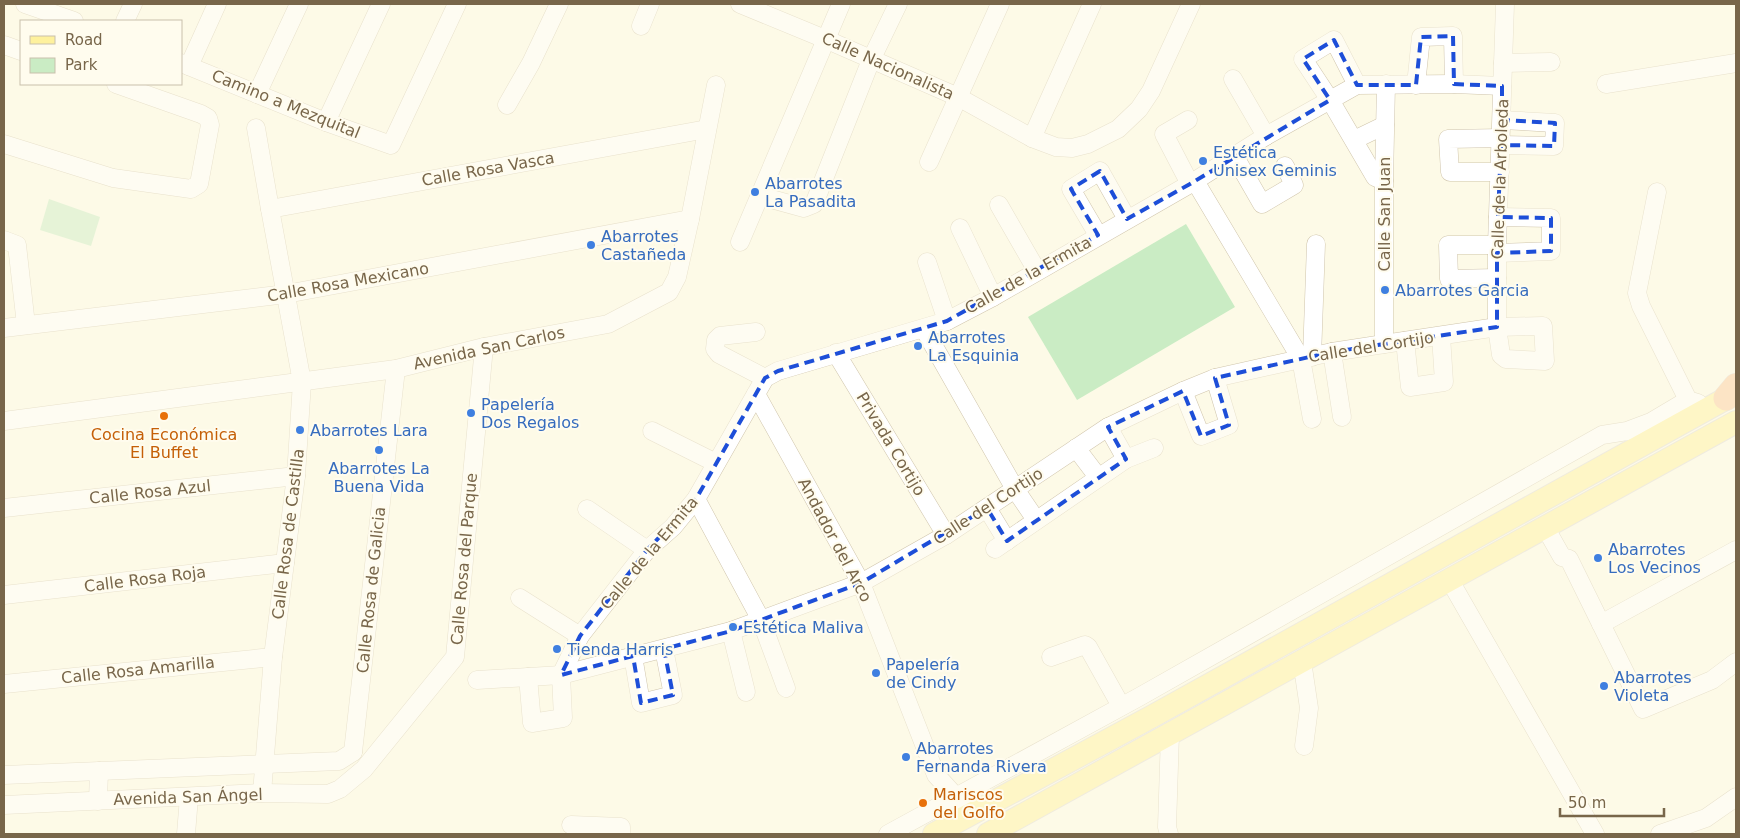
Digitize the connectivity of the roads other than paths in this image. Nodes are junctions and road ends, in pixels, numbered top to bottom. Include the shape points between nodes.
1 (25, 4) edge
2 (133, 4) edge
3 (217, 4) edge
4 (299, 4) edge
5 (381, 4) edge
6 (458, 4) edge
7 (559, 4) edge
8 (650, 4) edge
9 (743, 4) edge
10 (841, 4) edge
11 (898, 4) edge
12 (1000, 4) edge
13 (1092, 4) edge
14 (1191, 4) edge
15 (1505, 4) edge
16 (71, 20) edge
17 (125, 20) edge
18 (641, 26) dead end
19 (825, 39) junction
20 (4, 45) edge
21 (20, 51) edge
22 (871, 60) junction
23 (1551, 62) dead end
24 (1503, 63) junction
25 (1736, 63) edge
26 (185, 64) edge
27 (1233, 79) dead end
28 (1386, 84) junction
29 (1454, 84) junction
30 (1606, 84) dead end
31 (119, 85) edge
32 (716, 85) dead end
33 (1357, 85) junction
34 (1416, 85) junction
35 (1502, 86) junction
36 (257, 94) junction
37 (958, 97) junction
38 (1330, 100) junction
39 (507, 105) dead end
40 (1188, 120) dead end
41 (326, 122) junction
42 (1385, 126) junction
43 (256, 128) dead end
44 (707, 129) junction
45 (1501, 134) junction
46 (1266, 136) junction
47 (1032, 138) junction
48 (1354, 140) junction
49 (4, 144) edge
50 (1235, 156) junction
51 (929, 162) dead end
52 (1285, 166) dead end
53 (1500, 172) junction
54 (1384, 181) junction
55 (1192, 182) junction
56 (1657, 192) dead end
57 (760, 196) junction
58 (999, 205) dead end
59 (270, 209) junction
60 (1498, 217) junction
61 (690, 219) junction
62 (1127, 219) junction
63 (960, 228) dead end
64 (1098, 235) junction
65 (4, 240) edge
66 (740, 242) dead end
67 (1316, 244) dead end
68 (1497, 249) junction
69 (927, 262) dead end
70 (1037, 271) junction
71 (1497, 278) junction
72 (286, 294) junction
73 (993, 297) junction
74 (947, 321) junction
75 (26, 325) junction
76 (1497, 327) junction
77 (4, 328) edge
78 (924, 329) junction
79 (756, 332) dead end
80 (1441, 336) junction
81 (1405, 341) junction
82 (1384, 344) junction
83 (484, 347) junction
84 (1332, 352) junction
85 (836, 353) junction
86 (1307, 358) junction
87 (1506, 360) joint
88 (396, 369) junction
89 (765, 378) junction
90 (1215, 378) junction
91 (302, 382) junction
92 (1338, 390) junction
93 (1183, 391) junction
94 (756, 394) junction
95 (1727, 396) edge
96 (1309, 397) junction
97 (1688, 400) junction
98 (1342, 417) dead end
99 (1312, 420) dead end
100 (4, 421) edge
101 (1736, 422) edge
102 (1108, 427) junction
103 (652, 431) dead end
104 (1627, 431) junction
105 (1647, 443) junction
106 (1076, 448) junction
107 (1154, 448) dead end
108 (1126, 459) junction
109 (716, 463) junction
110 (296, 476) junction
111 (1098, 477) junction
112 (1015, 489) junction
113 (696, 499) junction
114 (4, 508) edge
115 (987, 508) junction
116 (587, 509) dead end
117 (1036, 520) junction
118 (1550, 524) junction
119 (946, 535) junction
120 (647, 550) junction
121 (1736, 550) edge
122 (286, 563) junction
123 (1449, 580) junction
124 (862, 583) junction
125 (4, 595) edge
126 (520, 598) dead end
127 (761, 620) junction
128 (1601, 624) junction
129 (731, 632) junction
130 (580, 636) junction
131 (664, 649) junction
132 (633, 656) junction
133 (273, 657) junction
134 (1051, 657) dead end
135 (1302, 661) junction
136 (1736, 662) edge
137 (1194, 665) junction
138 (561, 675) junction
139 (528, 677) junction
140 (477, 680) dead end
141 (4, 684) edge
142 (1206, 686) junction
143 (786, 688) dead end
144 (746, 692) dead end
145 (1139, 697) junction
146 (1121, 706) junction
147 (1150, 717) junction
148 (1170, 734) junction
149 (1304, 746) dead end
150 (353, 752) junction
151 (265, 764) junction
152 (364, 769) junction
153 (99, 771) junction
154 (4, 775) edge
155 (936, 776) junction
156 (262, 793) junction
157 (189, 797) junction
158 (1736, 797) edge
159 (957, 798) junction
160 (98, 801) junction
161 (4, 805) edge
162 (983, 808) junction
163 (933, 810) junction
164 (571, 825) dead end
165 (186, 834) edge
166 (621, 834) edge
167 (888, 834) edge
168 (913, 834) edge
169 (934, 834) edge
170 (988, 834) edge
171 (1169, 834) edge
172 (1595, 834) edge
173 (1660, 834) edge

1 - 16 street
2 - 17 street
3 - 26 street
4 - 36 street
5 - 41 street
6 - 41 street, Camino a Mezquital via 391,145
7 - 39 street via 532,63
8 - 18 street
9 - 19 street, Calle Nacionalista
10 - 19 street
11 - 22 street
12 - 37 street
13 - 47 street
14 - 47 street, Calle Nacionalista via 1151,91 1139,109 1118,129 1072,148 1056,147
15 - 24 street, Calle de la Arboleda
19 - 22 street, Calle Nacionalista
19 - 57 street
20 - 21 street
22 - 37 street, Calle Nacionalista
22 - 57 street via 814,204 804,208
23 - 24 street
24 - 35 street, Calle de la Arboleda
25 - 30 street
26 - 36 street, Camino a Mezquital
27 - 46 street
28 - 33 street, Calle de la Ermita
28 - 34 street, Calle de la Ermita
28 - 42 street, Calle San Juan
29 - 34 street, Calle de la Ermita
29 - 34 street via 1453,36 1421,37
29 - 35 street, Calle de la Ermita
31 - 49 street via 208,118 210,125 199,184 195,188 113,178
32 - 44 street
33 - 38 street, Calle de la Ermita
33 - 38 street via 1334,40 1303,59
35 - 45 street, Calle de la Arboleda
36 - 41 street, Camino a Mezquital
37 - 47 street, Calle Nacionalista
37 - 51 street
38 - 46 street, Calle de la Ermita
38 - 48 street
40 - 55 street via 1164,134
42 - 48 street
42 - 54 street, Calle San Juan
43 - 59 street, Calle Rosa de Castilla
44 - 59 street, Calle Rosa Vasca
44 - 61 street
45 - 53 street, Calle de la Arboleda
45 - 53 street via 1448,139 1450,172
46 - 50 street, Calle de la Ermita
48 - 54 street via 1376,177
50 - 52 street via 1262,204 1294,185
50 - 55 street, Calle de la Ermita
53 - 60 street, Calle de la Arboleda
54 - 82 street, Calle San Juan
55 - 62 street, Calle de la Ermita
55 - 86 street
56 - 97 street via 1638,293 1641,306
57 - 66 street
58 - 70 street
59 - 72 street, Calle Rosa de Castilla
60 - 68 street, Calle de la Arboleda
60 - 68 street via 1551,218 1552,251
61 - 72 street, Calle Rosa Mexicano
61 - 83 street, Avenida San Carlos via 677,277 669,292 608,324
62 - 64 street, Calle de la Ermita
62 - 64 street via 1100,171 1071,189
63 - 73 street
64 - 70 street, Calle de la Ermita
65 - 75 street via 17,245
67 - 86 street
68 - 71 street, Calle de la Arboleda
68 - 71 street via 1448,245 1449,279
69 - 74 street
70 - 73 street, Calle de la Ermita
71 - 76 street, Calle de la Arboleda
72 - 75 street, Calle Rosa Mexicano
72 - 91 street, Calle Rosa de Castilla
73 - 74 street, Calle de la Ermita
74 - 78 street, Calle de la Ermita
75 - 77 street, Calle Rosa Mexicano
76 - 80 street, Calle del Cortijo
76 - 87 street, Calle de la Arboleda via 1501,355
76 - 87 street, Calle del Cortijo via 1544,326 1545,361
78 - 85 street, Calle de la Ermita
78 - 112 street
79 - 89 street via 720,336 714,349
80 - 81 street, Calle del Cortijo
80 - 81 street via 1444,382 1410,387
81 - 82 street, Calle del Cortijo
82 - 84 street, Calle del Cortijo
83 - 88 street, Avenida San Carlos
83 - 152 street, Calle Rosa del Parque via 455,657
84 - 86 street, Calle del Cortijo
84 - 92 street
85 - 89 street, Calle de la Ermita via 778,370
85 - 119 street, Privada Cortijo
86 - 90 street, Calle del Cortijo
86 - 96 street
88 - 91 street, Avenida San Carlos
88 - 150 street, Calle Rosa de Galicia
89 - 94 street, Calle de la Ermita
90 - 93 street, Calle del Cortijo
90 - 93 street via 1229,425 1201,436
91 - 100 street, Avenida San Carlos
91 - 110 street, Calle Rosa de Castilla
92 - 96 street
92 - 98 street
93 - 102 street, Calle del Cortijo
94 - 109 street, Calle de la Ermita
94 - 124 street, Andador del Arco
95 - 97 street
95 - 105 main road
96 - 99 street
97 - 104 street via 1651,422
101 - 118 main road
102 - 106 street, Calle del Cortijo
102 - 108 street
103 - 109 street
104 - 105 street
104 - 137 street via 1602,435
105 - 142 main road
106 - 111 street
106 - 112 street, Calle del Cortijo
107 - 108 street
108 - 111 street
109 - 113 street, Calle de la Ermita
110 - 114 street, Calle Rosa Azul
110 - 122 street, Calle Rosa de Castilla
111 - 117 street
112 - 115 street, Calle del Cortijo
112 - 117 street
113 - 120 street, Calle de la Ermita via 673,528
113 - 127 street
115 - 117 street via 1001,545
115 - 119 street, Calle del Cortijo
116 - 120 street
118 - 123 main road
118 - 128 street
119 - 124 street, Calle del Cortijo
120 - 130 street, Calle de la Ermita
121 - 128 street
122 - 125 street, Calle Rosa Roja
122 - 133 street, Calle Rosa de Castilla
123 - 135 main road
123 - 172 street
124 - 127 street, Calle del Cortijo
124 - 155 street, Andador del Arco
126 - 130 street
127 - 129 street, Calle del Cortijo
127 - 143 street
128 - 136 street via 1643,709 1712,680
129 - 131 street, Calle del Cortijo
129 - 144 street
130 - 138 street, Calle de la Ermita
131 - 132 street, Calle del Cortijo
131 - 132 street via 673,695 641,703
132 - 138 street, Calle del Cortijo
133 - 141 street, Calle Rosa Amarilla
133 - 151 street, Calle Rosa de Castilla
134 - 146 street via 1082,646 1088,647
135 - 148 main road
135 - 149 street via 1309,708
137 - 142 street
137 - 145 street
138 - 139 street, Calle del Cortijo
138 - 139 street via 563,718 532,723
139 - 140 street, Calle del Cortijo
142 - 147 main road
145 - 146 street
145 - 147 street
146 - 159 street
147 - 162 main road
148 - 170 main road
148 - 171 street
150 - 151 street, Avenida San Ángel via 339,761
150 - 152 street
151 - 153 street, Avenida San Ángel
151 - 156 street, Calle Rosa de Castilla
152 - 156 street, Avenida San Ángel via 340,789 328,794
153 - 154 street, Avenida San Ángel
153 - 160 street
155 - 159 street, Andador del Arco
155 - 163 street, Andador del Arco
156 - 157 street, Avenida San Ángel
157 - 160 street, Avenida San Ángel
157 - 165 street
158 - 173 street via 1706,818
159 - 162 street, Andador del Arco
159 - 163 street
160 - 161 street, Avenida San Ángel
162 - 169 main road
163 - 167 street
163 - 168 street, Andador del Arco via 926,825
164 - 166 street via 621,827

